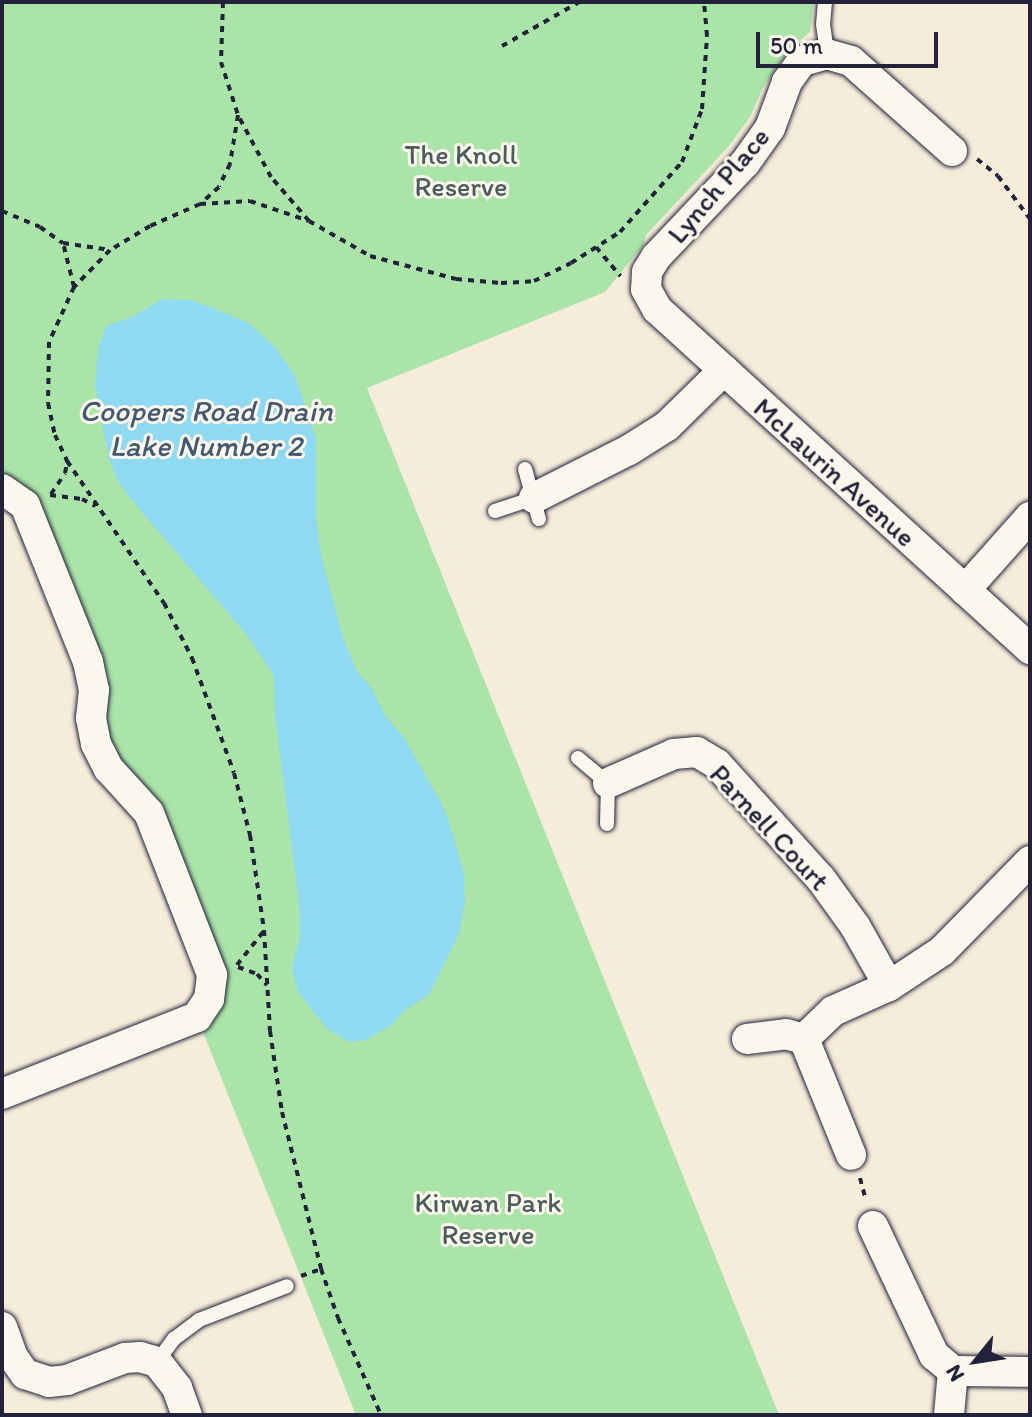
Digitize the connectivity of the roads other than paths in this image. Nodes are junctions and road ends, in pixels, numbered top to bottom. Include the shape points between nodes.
1 (825, 2) edge
2 (827, 54) junction
3 (952, 151) road end
4 (646, 289) joint
5 (724, 370) junction
6 (2, 489) edge
7 (533, 495) joint
8 (495, 511) dead end
9 (1030, 517) edge
10 (965, 590) junction
11 (1030, 649) edge
12 (578, 758) dead end
13 (608, 783) junction
14 (607, 824) dead end
15 (1030, 861) edge
16 (889, 986) junction
17 (747, 1039) dead end
18 (804, 1039) junction
19 (2, 1094) edge
20 (851, 1155) road end
21 (873, 1226) road end
22 (287, 1286) dead end
23 (2, 1327) edge
24 (157, 1362) junction
25 (953, 1371) junction
26 (1030, 1372) edge
27 (187, 1415) edge
28 (949, 1415) edge

1 - 2 lane
2 - 3 street via 851,61
2 - 4 street, Lynch Place via 802,61 787,82 770,128 745,163 656,257 647,272
4 - 5 street, McLaurin Avenue via 657,309
5 - 7 street via 667,426
5 - 10 street, McLaurin Avenue
6 - 19 street via 25,505 88,662 96,744 109,769 149,813 212,975 209,999 197,1017
7 - 8 lane
9 - 10 street
10 - 11 street, McLaurin Avenue
12 - 13 lane
13 - 14 lane
13 - 16 street, Parnell Court via 674,754 697,752 717,764 821,879
15 - 16 street via 942,951
16 - 18 street via 833,1011
17 - 18 street via 786,1034
18 - 20 street
21 - 25 street via 934,1355
22 - 24 lane via 199,1320 174,1339
23 - 24 street via 25,1374 49,1382 125,1358
24 - 27 street via 177,1388
25 - 26 street
25 - 28 street

